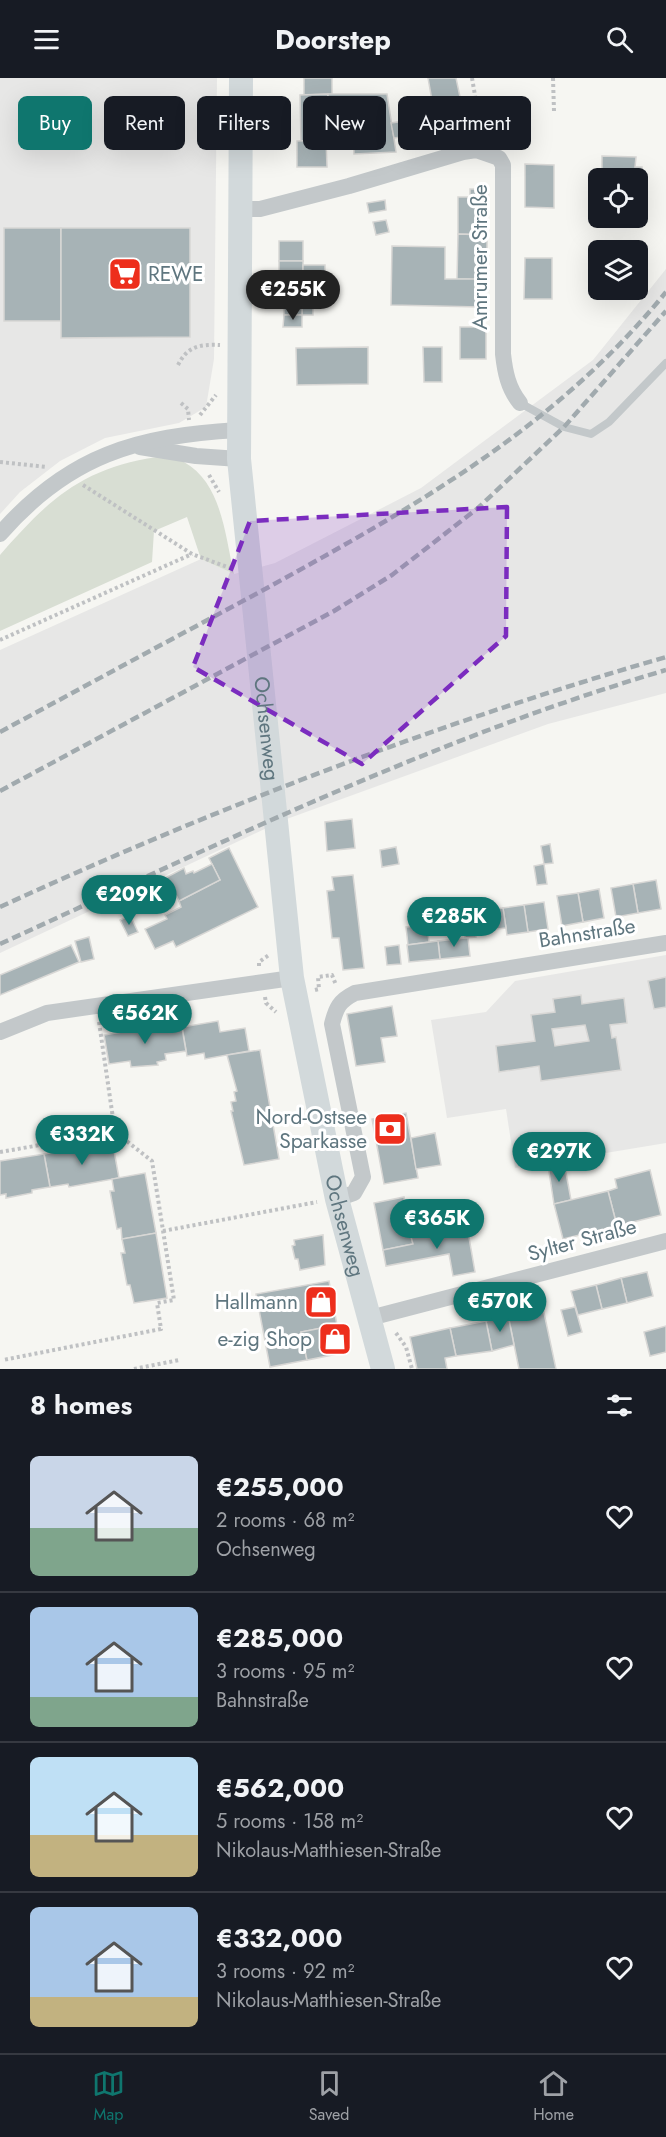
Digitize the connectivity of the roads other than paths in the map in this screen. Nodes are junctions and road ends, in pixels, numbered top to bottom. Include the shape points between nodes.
1 (241, 78) edge
2 (242, 209) junction
3 (666, 363) edge
4 (520, 403) joint
5 (238, 430) junction
6 (136, 446) junction
7 (239, 459) junction
8 (0, 534) edge
9 (666, 943) edge
10 (292, 978) junction
11 (0, 1032) edge
12 (331, 1200) junction
13 (666, 1241) edge
14 (377, 1316) junction
15 (383, 1369) edge

1 - 2 main road, Ochsenweg
2 - 4 street, Amrumer Straße via 260,209 476,150 499,158 503,165 503,354 506,375
2 - 5 main road, Ochsenweg
3 - 4 lane via 609,422 591,434 564,427
5 - 6 street via 162,437
5 - 7 main road, Ochsenweg
6 - 7 street
6 - 8 street via 83,463 65,474 21,509
7 - 10 main road, Ochsenweg
9 - 12 street, Bahnstraße via 355,993 342,999 332,1024 363,1177 354,1193
10 - 11 street via 47,1013
10 - 12 main road, Ochsenweg
12 - 14 main road, Ochsenweg
13 - 14 street, Sylter Straße
14 - 15 main road, Ochsenweg

